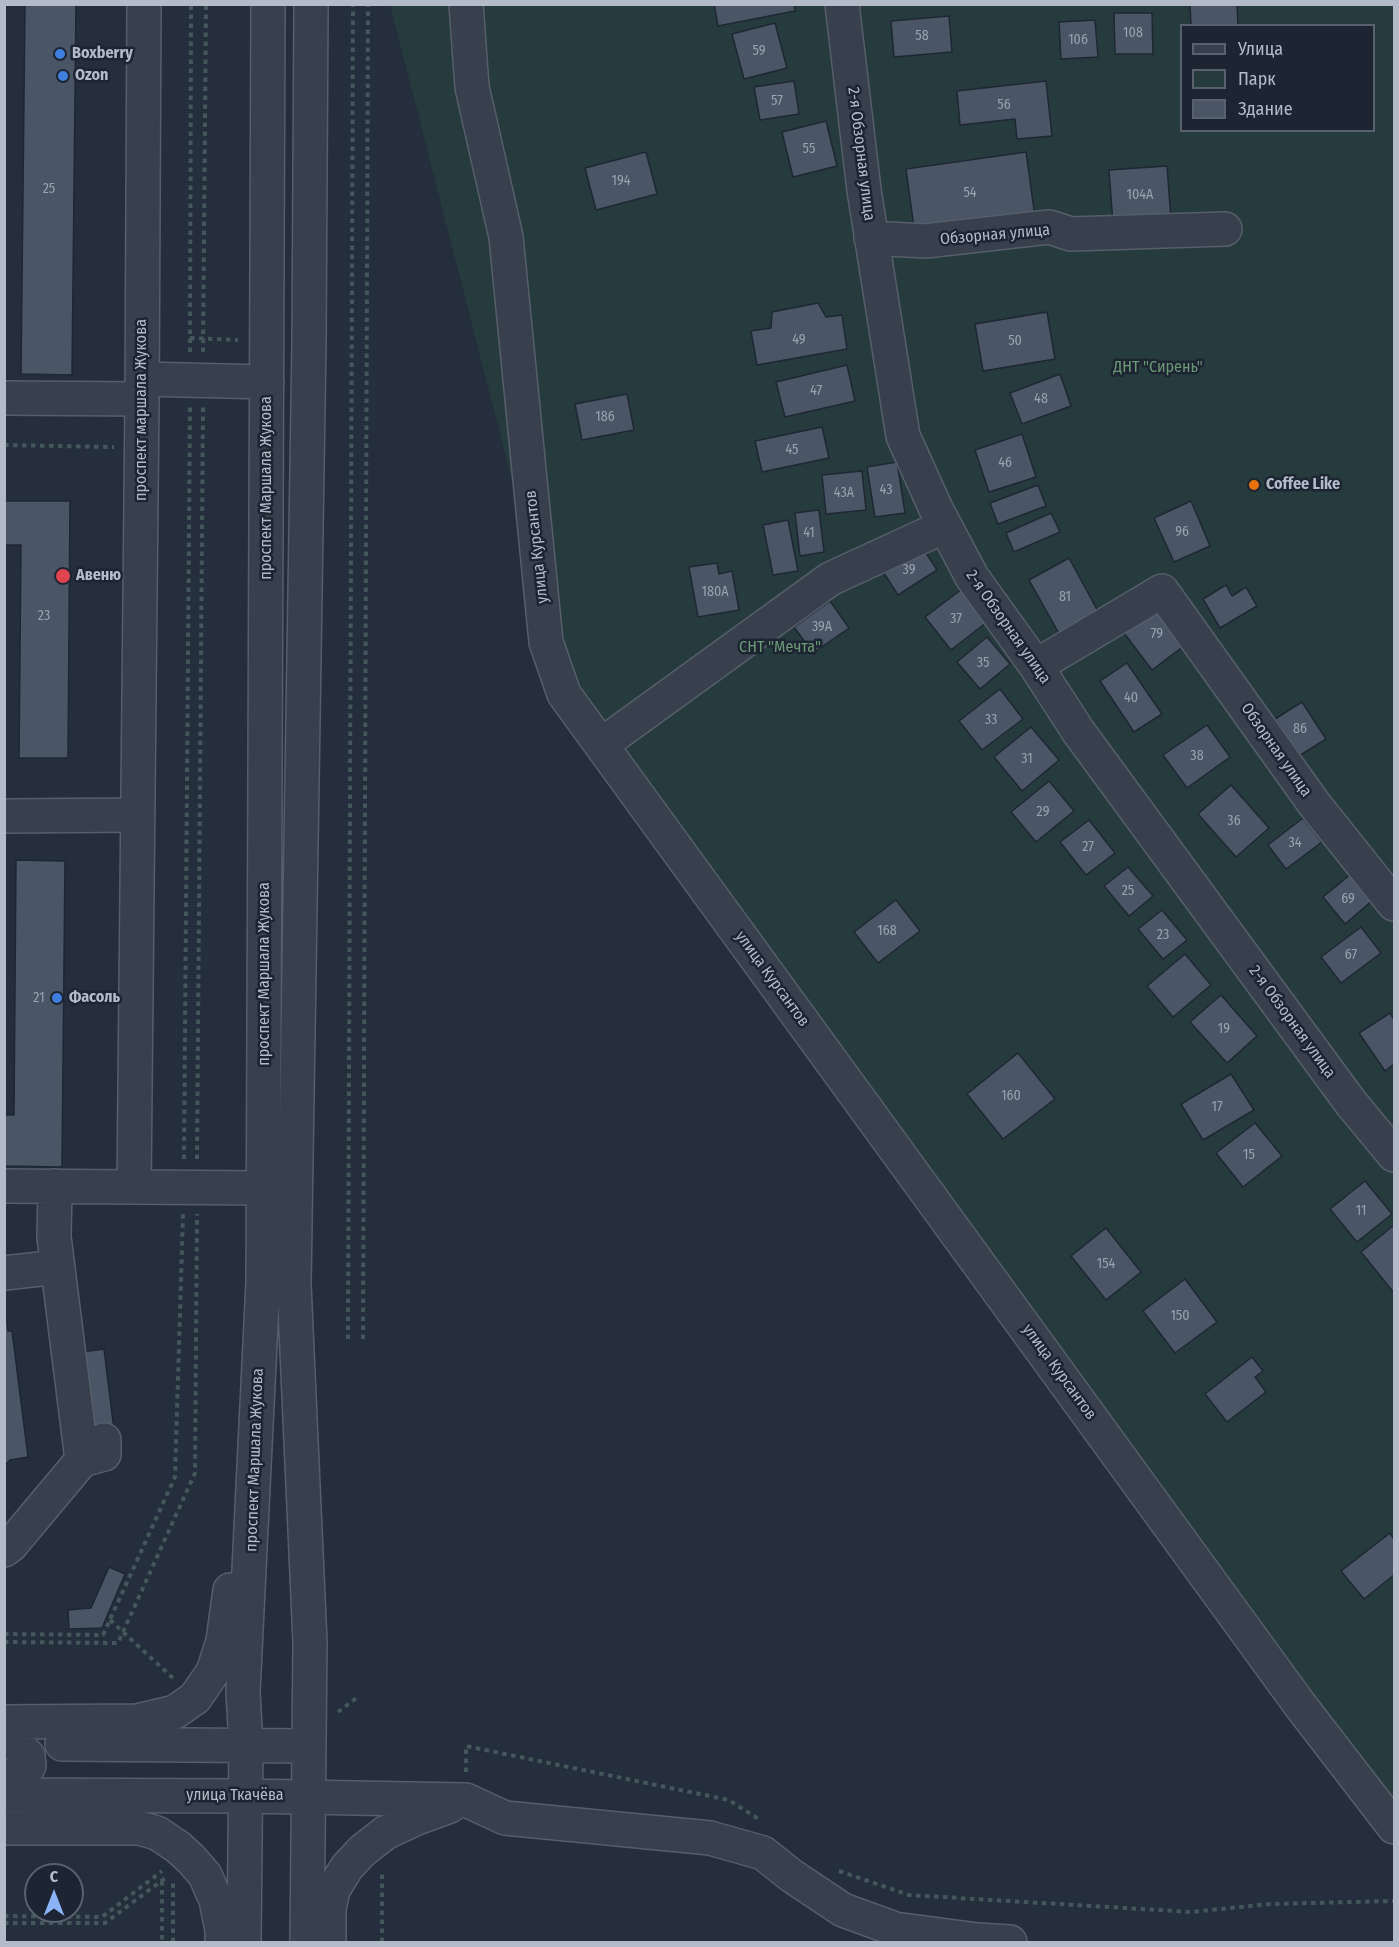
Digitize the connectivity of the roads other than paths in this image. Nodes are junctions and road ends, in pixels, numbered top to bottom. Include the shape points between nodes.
1 (144, 4) edge
2 (268, 4) edge
3 (311, 4) edge
4 (466, 4) edge
5 (842, 4) edge
6 (1225, 229) dead end
7 (872, 238) junction
8 (267, 382) junction
9 (142, 389) junction
10 (4, 398) edge
11 (945, 526) junction
12 (1036, 666) junction
13 (601, 745) junction
14 (138, 815) junction
15 (4, 816) edge
16 (1395, 904) edge
17 (1395, 1155) edge
18 (4, 1186) edge
19 (55, 1186) junction
20 (134, 1187) junction
21 (264, 1188) junction
22 (58, 1267) junction
23 (4, 1273) edge
24 (255, 1453) junction
25 (4, 1550) edge
26 (8, 1736) edge
27 (246, 1745) junction
28 (309, 1746) junction
29 (4, 1776) edge
30 (4, 1795) edge
31 (245, 1796) junction
32 (308, 1797) junction
33 (466, 1800) junction
34 (1395, 1827) edge
35 (4, 1828) edge
36 (222, 1942) edge
37 (244, 1942) edge
38 (308, 1942) edge
39 (328, 1942) edge
40 (1010, 1942) edge

1 - 9 street, проспект маршала Жукова
2 - 8 street, проспект Маршала Жукова
3 - 28 street, проспект Маршала Жукова via 294,1284 310,1642
4 - 13 street, улица Курсантов via 472,87 506,237 546,642 564,694
5 - 7 street, 2-я Обзорная улица
6 - 7 street, Обзорная улица via 1071,234 1049,227 925,241
7 - 11 street, 2-я Обзорная улица via 903,436
8 - 9 street via 197,380
8 - 21 street, проспект Маршала Жукова
9 - 10 street
9 - 14 street, проспект маршала Жукова
11 - 12 street, 2-я Обзорная улица via 972,577
11 - 13 street via 830,579
12 - 16 street, Обзорная улица via 1162,591 1315,805
12 - 17 street, 2-я Обзорная улица via 1078,731 1351,1103
13 - 34 street, улица Курсантов via 1300,1705
14 - 15 street
14 - 20 street, проспект маршала Жукова
18 - 19 street
19 - 20 street
19 - 22 street
20 - 21 street
21 - 24 street, проспект Маршала Жукова
22 - 23 street
22 - 25 street via 93,1450
24 - 26 street via 240,1473 223,1641 213,1672 195,1698 160,1717
24 - 27 street, проспект Маршала Жукова via 243,1692
26 - 27 street
26 - 29 street via 28,1756 29,1766 19,1776
27 - 28 street
27 - 31 street, проспект Маршала Жукова
28 - 32 street, проспект Маршала Жукова
30 - 31 street, улица Ткачёва
31 - 32 street, улица Ткачёва
31 - 37 street, проспект Маршала Жукова
32 - 33 street, улица Ткачёва
32 - 38 street, проспект Маршала Жукова
33 - 39 street via 385,1833 362,1851 333,1890
33 - 40 street via 505,1818 710,1838 763,1853 843,1910 895,1929
35 - 36 street via 139,1828 157,1833 205,1875 216,1900

